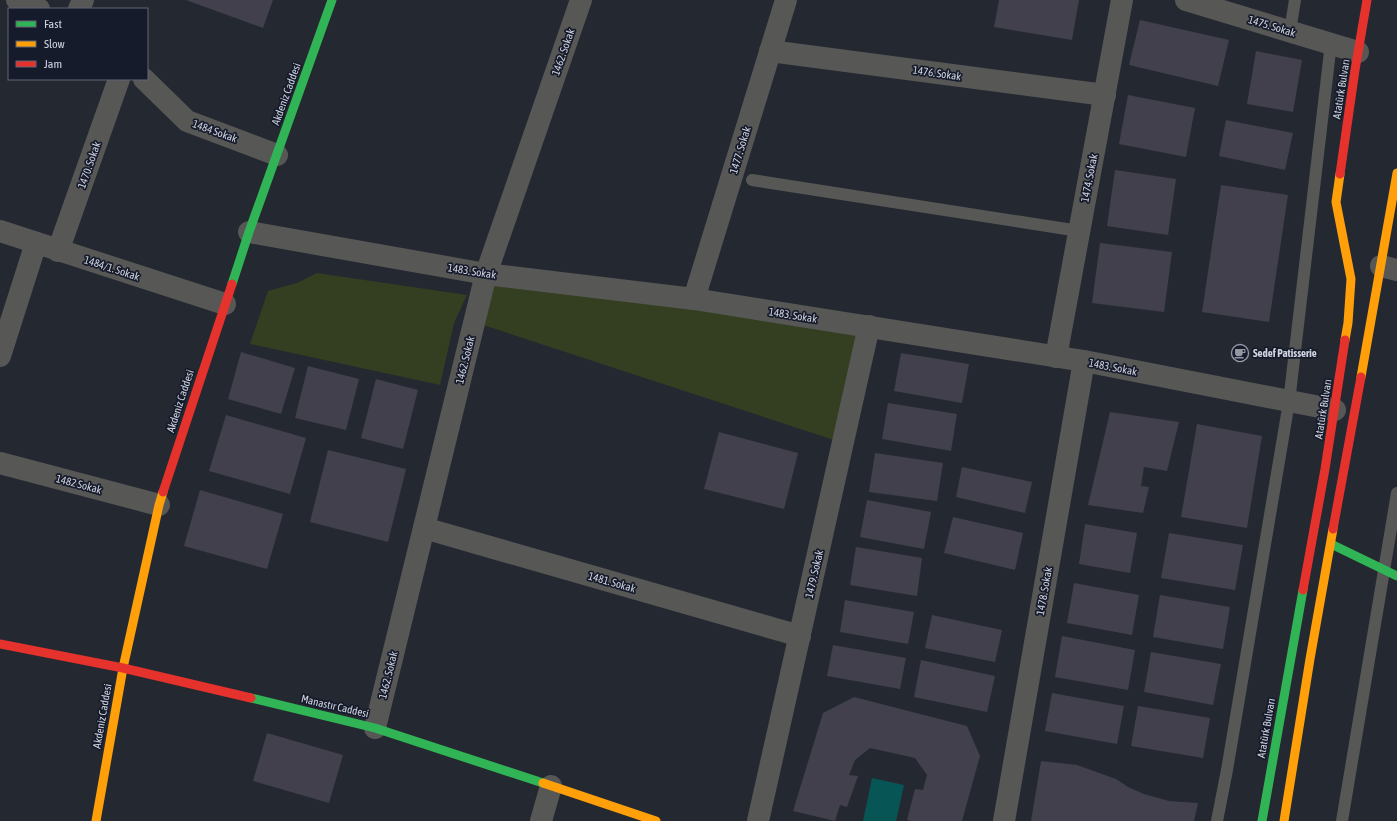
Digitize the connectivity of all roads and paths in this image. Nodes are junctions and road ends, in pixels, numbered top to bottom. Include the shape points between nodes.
1 (17, 0) edge
2 (332, 0) edge
3 (581, 0) edge
4 (786, 0) edge
5 (1122, 0) edge
6 (1186, 0) edge
7 (1295, 0) edge
8 (1367, 0) edge
9 (37, 8) edge
10 (1290, 31) junction
11 (1331, 43) junction
12 (770, 51) junction
13 (1358, 52) junction
14 (119, 80) edge
15 (145, 80) edge
16 (1105, 95) junction
17 (277, 154) junction
18 (1397, 173) edge
19 (752, 180) dead end
20 (0, 231) edge
21 (1080, 231) junction
22 (249, 232) junction
23 (36, 243) junction
24 (58, 251) junction
25 (1389, 268) edge
26 (486, 274) junction
27 (694, 300) junction
28 (225, 304) junction
29 (869, 326) junction
30 (0, 356) edge
31 (1056, 357) junction
32 (1084, 361) junction
33 (1289, 402) junction
34 (1335, 410) junction
35 (0, 464) edge
36 (1397, 493) edge
37 (158, 505) junction
38 (424, 528) junction
39 (1331, 544) junction
40 (1384, 570) junction
41 (1397, 576) edge
42 (800, 636) junction
43 (0, 644) edge
44 (123, 668) junction
45 (375, 728) junction
46 (551, 786) junction
47 (96, 821) edge
48 (541, 821) edge
49 (656, 821) edge
50 (758, 821) edge
51 (1004, 821) edge
52 (1217, 821) edge
53 (1262, 821) edge
54 (1284, 821) edge
55 (1342, 821) edge

1 - 9 street
2 - 17 street, Akdeniz Caddesi
3 - 26 street, 1462. Sokak
4 - 12 street, 1477. Sokak
5 - 16 street, 1474. Sokak
6 - 10 street, 1475. Sokak
7 - 10 lane
8 - 13 street, Atatürk Bulvarı
10 - 11 street, 1475. Sokak
11 - 13 street, 1475. Sokak
11 - 33 lane
12 - 16 street, 1476. Sokak
12 - 27 street, 1477. Sokak
13 - 34 street, Atatürk Bulvarı via 1336,202 1351,279 1348,324
14 - 24 street, 1470. Sokak
15 - 17 street, 1484 Sokak via 187,121
16 - 21 street, 1474. Sokak
17 - 22 street, Akdeniz Caddesi
18 - 25 street
19 - 21 lane
20 - 23 street, 1484/1. Sokak
21 - 31 street, 1474. Sokak
22 - 26 street, 1483. Sokak
22 - 28 street, Akdeniz Caddesi
23 - 24 street, 1484/1. Sokak
23 - 30 street
24 - 28 street, 1484/1. Sokak
25 - 39 street
26 - 27 street, 1483. Sokak
26 - 38 street, 1462. Sokak
27 - 29 street, 1483. Sokak
28 - 37 street, Akdeniz Caddesi
29 - 31 street, 1483. Sokak
29 - 42 street, 1479. Sokak
31 - 32 street, 1483. Sokak
32 - 33 street, 1483. Sokak
32 - 51 street, 1478. Sokak
33 - 34 street, 1483. Sokak
33 - 52 lane
34 - 53 street, Atatürk Bulvarı
35 - 37 street, 1482 Sokak
36 - 40 lane
37 - 44 street, Akdeniz Caddesi
38 - 42 street, 1481. Sokak
38 - 45 street, 1462. Sokak
39 - 40 street
39 - 54 street
40 - 41 street
40 - 55 lane
42 - 50 street, 1479. Sokak
43 - 44 street, Manastır Caddesi
44 - 45 street, Manastır Caddesi
44 - 47 street, Akdeniz Caddesi
45 - 46 street, Manastır Caddesi
46 - 48 street
46 - 49 street, Manastır Caddesi

